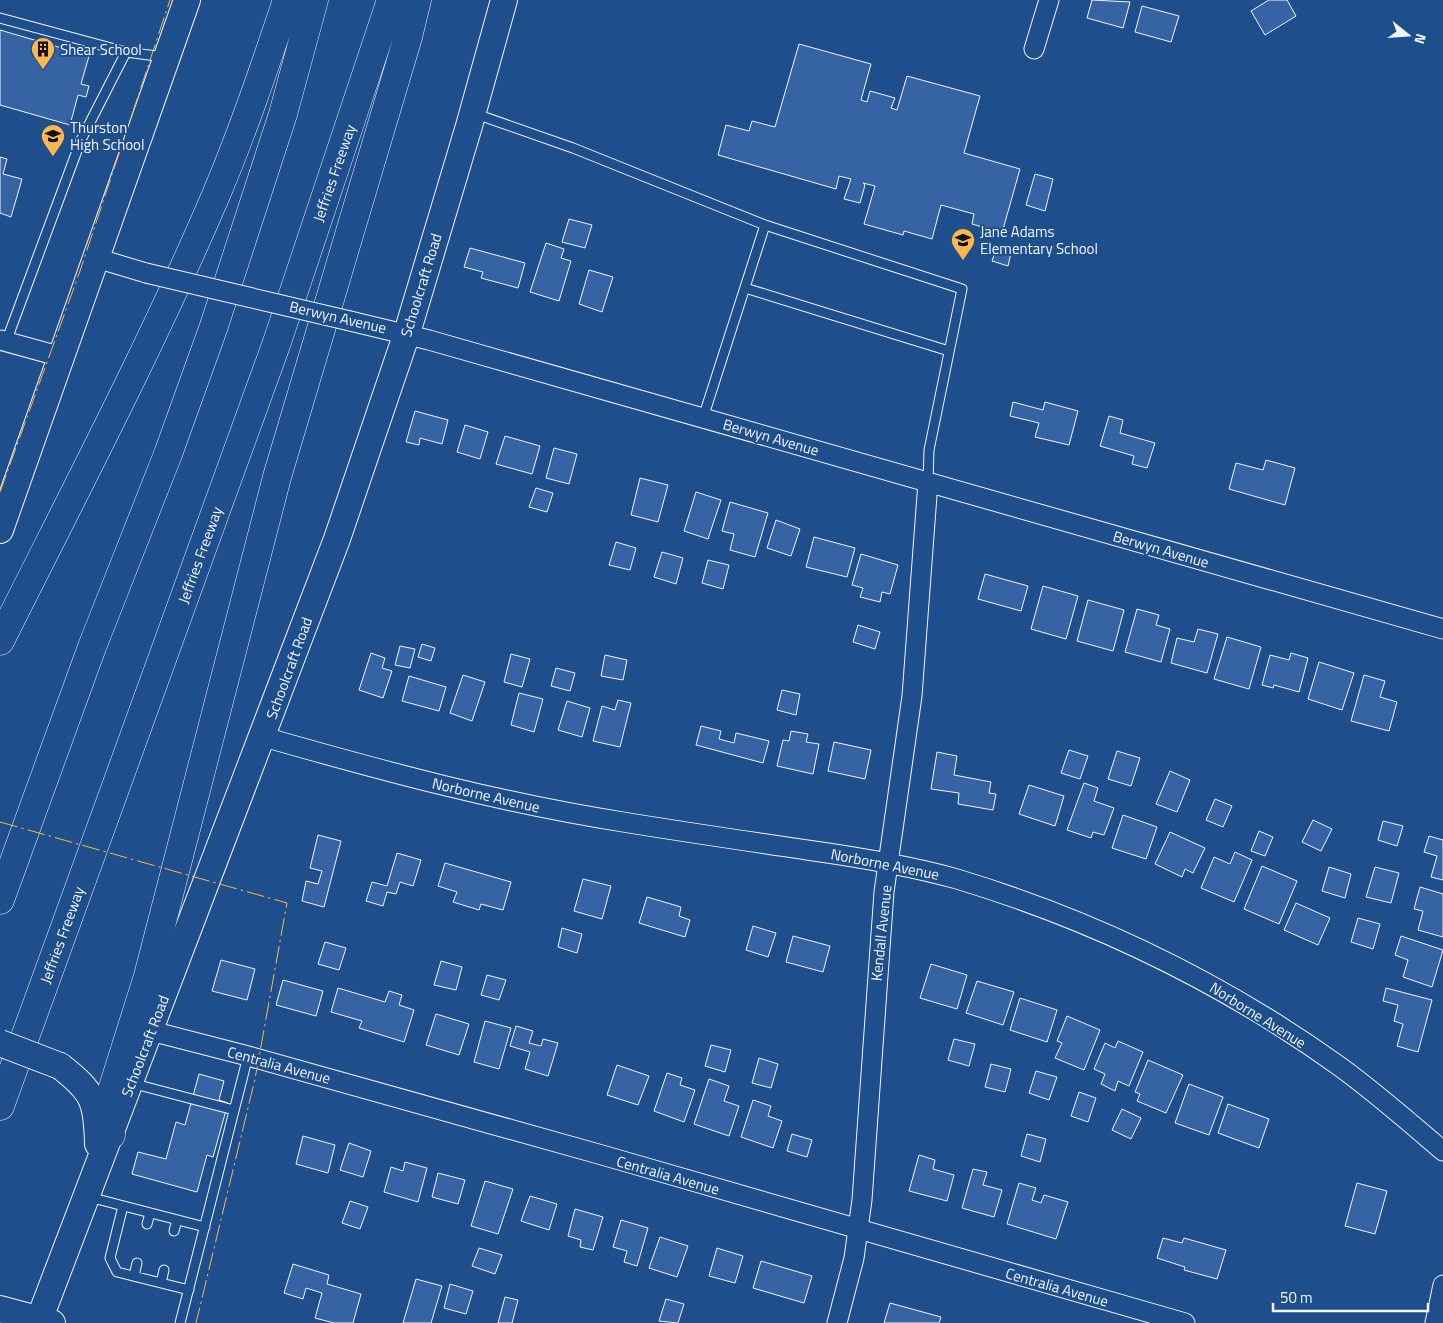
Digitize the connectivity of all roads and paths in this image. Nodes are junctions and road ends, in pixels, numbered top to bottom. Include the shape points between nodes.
1 (187, 0) edge
2 (287, 0) edge
3 (314, 0) edge
4 (391, 0) edge
5 (417, 0) edge
6 (504, 0) edge
7 (1049, 0) edge
8 (0, 18) edge
9 (1034, 49) dead end
10 (126, 52) junction
11 (167, 57) junction
12 (473, 113) junction
13 (765, 225) junction
14 (96, 258) junction
15 (745, 288) junction
16 (407, 333) junction
17 (3, 341) edge
18 (949, 351) junction
19 (62, 357) junction
20 (703, 418) junction
21 (928, 482) junction
22 (0, 530) edge
23 (1443, 629) edge
24 (0, 641) edge
25 (264, 737) junction
26 (889, 862) junction
27 (0, 900) edge
28 (151, 1031) junction
29 (0, 1043) edge
30 (248, 1056) junction
31 (131, 1083) junction
32 (0, 1106) edge
33 (234, 1110) junction
34 (111, 1135) junction
35 (1443, 1151) edge
36 (98, 1167) junction
37 (87, 1196) junction
38 (123, 1206) junction
39 (150, 1213) junction
40 (177, 1220) junction
41 (147, 1224) dead end
42 (205, 1227) junction
43 (174, 1231) dead end
44 (858, 1231) junction
45 (137, 1263) dead end
46 (164, 1270) dead end
47 (134, 1276) junction
48 (161, 1283) junction
49 (1443, 1284) edge
50 (189, 1290) junction
51 (5, 1310) edge
52 (43, 1322) edge
53 (180, 1323) edge
54 (838, 1323) edge
55 (1185, 1323) edge
56 (1435, 1323) edge

1 - 11 main road
2 - 24 highway via 257,91 216,196 114,416
3 - 27 highway via 284,114 214,326
4 - 32 highway, Jeffries Freeway via 276,345
5 - 34 highway via 277,477 148,976 109,1100
6 - 12 main road, Schoolcraft Road
7 - 9 street
8 - 10 lane
10 - 11 lane
10 - 17 lane via 81,140
11 - 14 main road
12 - 13 lane via 573,148
12 - 16 main road, Schoolcraft Road
13 - 15 lane
13 - 18 lane via 962,289
14 - 16 street, Berwyn Avenue, bridge
14 - 19 main road
15 - 18 lane
15 - 20 lane
16 - 20 street, Berwyn Avenue
16 - 25 main road, Schoolcraft Road via 337,539
17 - 19 street
18 - 21 lane via 929,450
19 - 22 main road
20 - 21 street, Berwyn Avenue
21 - 23 street, Berwyn Avenue
21 - 26 street, Kendall Avenue via 912,696
25 - 26 street, Norborne Avenue via 394,774 525,805
25 - 28 main road, Schoolcraft Road
26 - 35 street, Norborne Avenue via 956,879 1048,910 1126,942 1194,976 1271,1020 1340,1067
26 - 44 street, Kendall Avenue via 883,901
28 - 30 street, Centralia Avenue
28 - 31 main road, Schoolcraft Road
29 - 36 main road, bridge via 60,1066 88,1090 97,1110
30 - 33 lane
30 - 44 street, Centralia Avenue
31 - 33 lane
31 - 34 main road, Schoolcraft Road
33 - 42 lane
34 - 36 main road, Schoolcraft Road
36 - 37 main road, Schoolcraft Road
37 - 38 lane
37 - 52 main road, Schoolcraft Road
38 - 39 lane
38 - 47 lane via 110,1258 117,1272
39 - 40 lane
39 - 41 lane
40 - 42 lane
40 - 43 lane
42 - 50 lane
44 - 54 street, Kendall Avenue
44 - 55 street, Centralia Avenue
45 - 47 lane
46 - 48 lane
47 - 48 lane
48 - 50 lane
49 - 56 street
50 - 53 lane
51 - 52 main road

